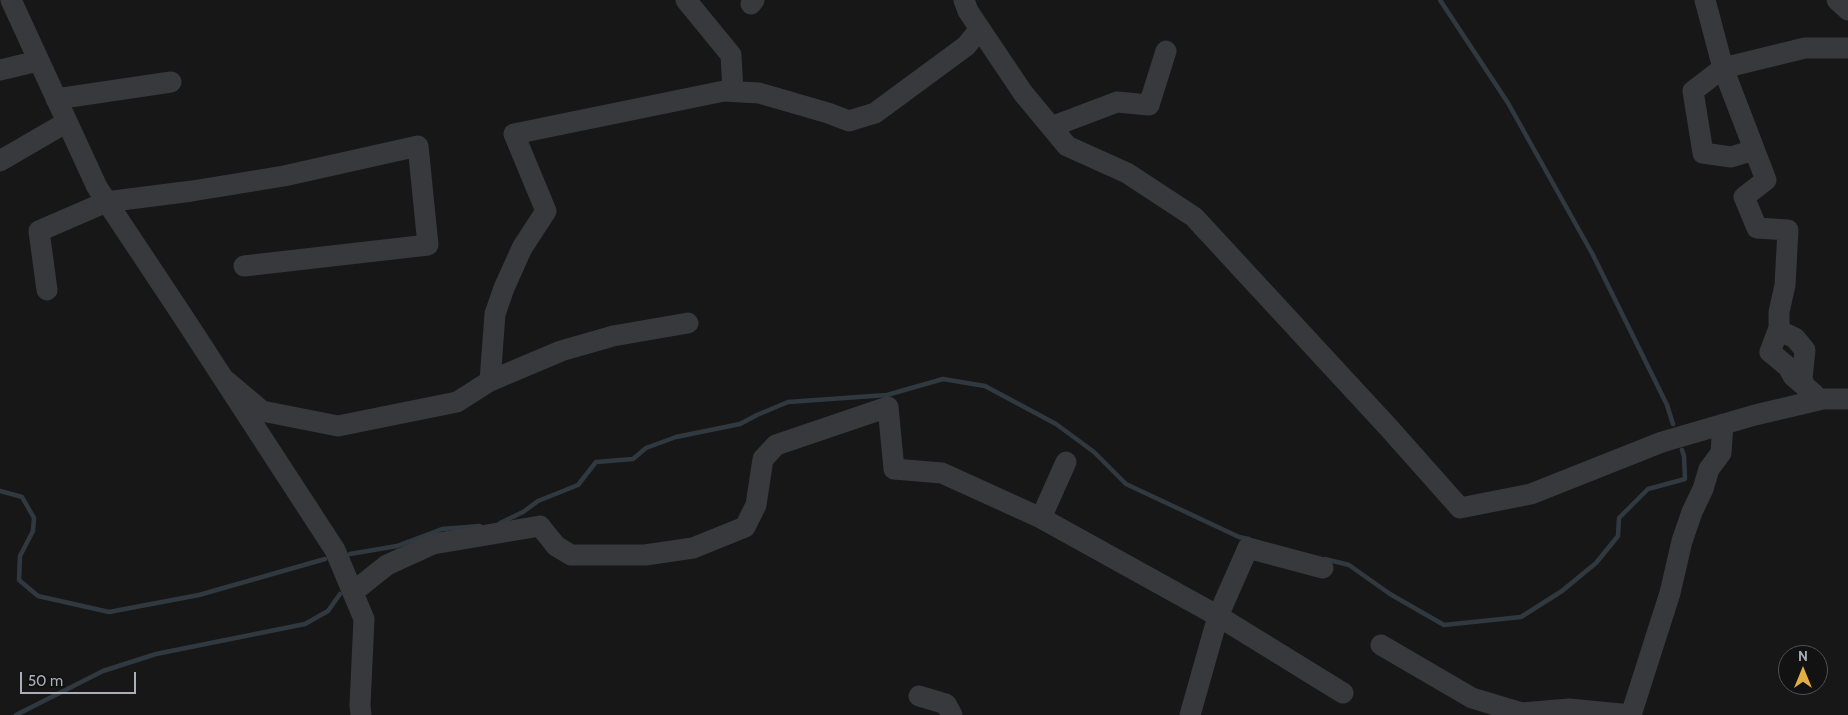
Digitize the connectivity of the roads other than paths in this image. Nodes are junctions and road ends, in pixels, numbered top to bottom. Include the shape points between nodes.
1 (11, 0) edge
2 (686, 0) edge
3 (964, 0) edge
4 (1704, 0) edge
5 (1838, 0) edge
6 (1848, 10) edge
7 (980, 29) junction
8 (1848, 48) edge
9 (1166, 51) dead end
10 (38, 61) junction
11 (1723, 68) junction
12 (0, 70) edge
13 (171, 82) dead end
14 (733, 91) junction
15 (56, 99) junction
16 (67, 122) junction
17 (1051, 127) junction
18 (1754, 150) junction
19 (0, 161) edge
20 (106, 202) junction
21 (244, 266) dead end
22 (47, 290) dead end
23 (688, 323) dead end
24 (1782, 332) dead end
25 (224, 379) junction
26 (490, 382) junction
27 (1812, 394) junction
28 (1848, 399) edge
29 (1722, 424) junction
30 (1066, 462) dead end
31 (1041, 518) junction
32 (1323, 568) dead end
33 (353, 592) junction
34 (1218, 616) junction
35 (1380, 646) dead end
36 (1343, 693) dead end
37 (919, 696) dead end
38 (361, 715) edge
39 (952, 715) edge
40 (1190, 715) edge
41 (1631, 715) edge

1 - 10 street
2 - 14 street via 731,55
3 - 7 street
4 - 11 street
5 - 6 street
7 - 14 street via 966,46 875,113 849,121 759,93
7 - 17 street via 1023,93
8 - 11 street via 1805,48
9 - 17 street via 1149,105 1117,102
10 - 12 street
10 - 15 street
11 - 18 street
11 - 18 street via 1693,91 1703,153 1731,157
13 - 15 street
14 - 26 street via 514,134 546,211 522,248 495,314
15 - 16 street
16 - 19 street
16 - 20 street
17 - 29 street via 1067,146 1127,173 1194,217 1460,508 1531,494 1662,442
18 - 27 street via 1766,180 1744,197 1757,228 1788,230 1779,328 1770,352
20 - 21 street via 284,176 418,146 428,245
20 - 22 street via 39,232
20 - 25 street
23 - 26 street via 612,336 561,351
24 - 27 street via 1795,338 1805,350 1802,379
25 - 26 street via 262,411 338,426 457,402
25 - 33 street via 335,550
27 - 28 street
27 - 29 street
29 - 41 street via 1721,454 1709,469 1692,512
30 - 31 street
31 - 33 street via 942,473 894,469 888,407 776,445 763,459 756,504 745,527 693,548 645,555 571,555 556,546 540,526 433,544 387,565
31 - 34 street
32 - 34 street via 1248,548
33 - 38 street via 364,619
34 - 36 street
34 - 40 street
35 - 41 street via 1472,698 1522,713 1569,709
37 - 39 street via 946,704

